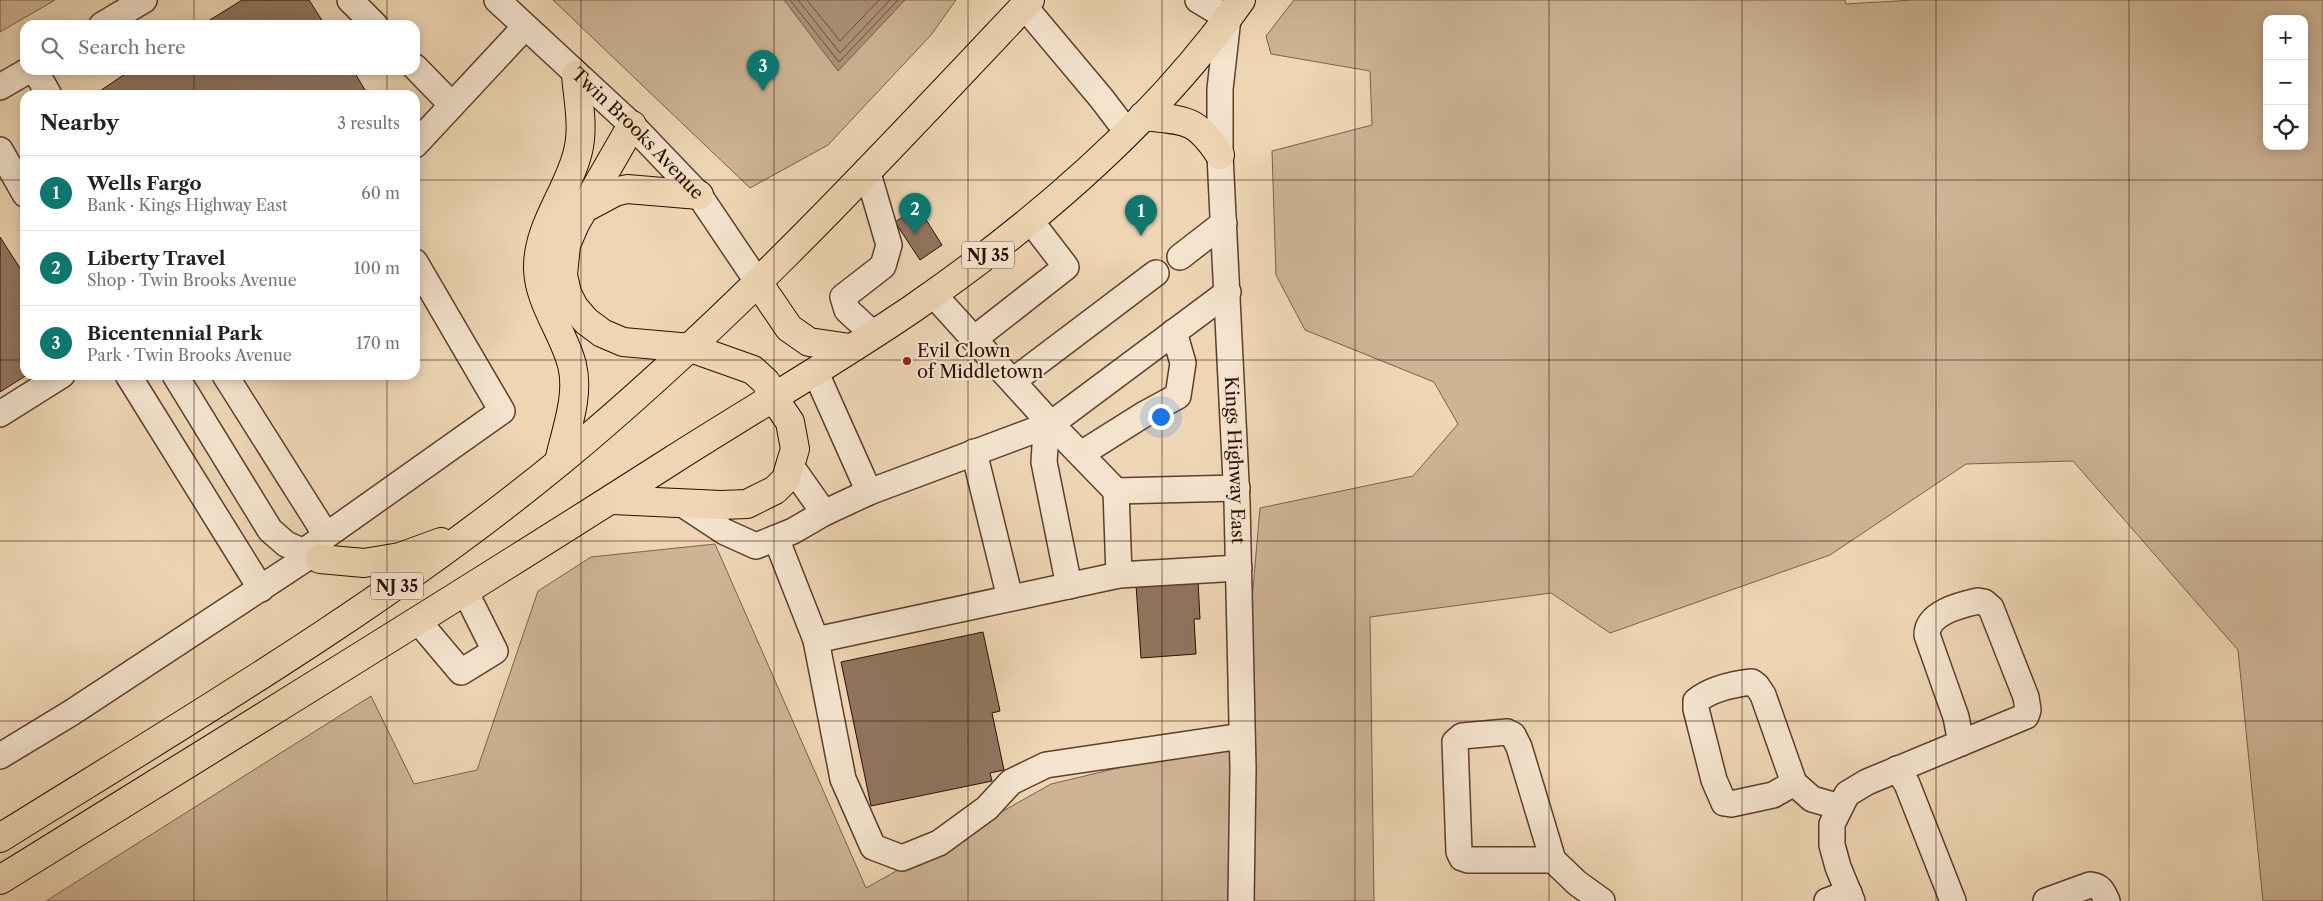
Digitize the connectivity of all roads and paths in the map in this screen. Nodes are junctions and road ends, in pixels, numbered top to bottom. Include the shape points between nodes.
1 (144, 0) edge
2 (350, 0) edge
3 (497, 0) edge
4 (1198, 0) edge
5 (1027, 3) edge
6 (1235, 9) edge
7 (110, 20) edge
8 (370, 20) edge
9 (525, 27) junction
10 (420, 72) edge
11 (20, 75) edge
12 (38, 75) edge
13 (576, 76) junction
14 (0, 88) edge
15 (46, 90) edge
16 (452, 105) junction
17 (1135, 124) junction
18 (632, 126) junction
19 (420, 140) edge
20 (0, 150) edge
21 (1220, 155) junction
22 (868, 170) junction
23 (20, 185) edge
24 (699, 195) junction
25 (586, 207) junction
26 (1030, 220) junction
27 (1224, 223) junction
28 (1180, 256) dead end
29 (420, 271) edge
30 (1156, 273) dead end
31 (759, 284) junction
32 (1228, 292) junction
33 (933, 294) junction
34 (873, 334) junction
35 (974, 339) junction
36 (1164, 339) junction
37 (691, 348) junction
38 (850, 348) junction
39 (814, 371) junction
40 (54, 380) edge
41 (131, 380) edge
42 (178, 380) edge
43 (228, 380) edge
44 (1013, 381) junction
45 (773, 397) junction
46 (0, 414) edge
47 (1051, 424) junction
48 (974, 452) junction
49 (1081, 454) junction
50 (559, 462) junction
51 (791, 466) junction
52 (1237, 488) junction
53 (1116, 491) junction
54 (869, 492) junction
55 (612, 500) junction
56 (681, 503) junction
57 (824, 513) junction
58 (469, 533) junction
59 (776, 538) junction
60 (315, 550) junction
61 (1239, 568) junction
62 (1119, 575) junction
63 (1069, 586) junction
64 (261, 589) junction
65 (465, 591) junction
66 (1010, 598) junction
67 (418, 621) junction
68 (816, 640) junction
69 (1242, 736) junction
70 (1960, 743) junction
71 (0, 756) edge
72 (1897, 769) junction
73 (1794, 783) junction
74 (1840, 807) junction
75 (0, 838) edge
76 (1553, 860) junction
77 (0, 880) edge
78 (1843, 898) edge
79 (1240, 901) edge
80 (1602, 901) edge
81 (1953, 901) edge
82 (2046, 901) edge
83 (2107, 901) edge

1 - 7 street
2 - 8 street
3 - 9 street, Twin Brooks Avenue
4 - 6 street
5 - 17 street via 1102,99
5 - 22 highway, NJ 35
6 - 17 highway, NJ 35
6 - 21 street, Kings Highway East via 1220,89
9 - 13 street, Twin Brooks Avenue
9 - 16 street
10 - 16 street
11 - 14 street
12 - 15 street
13 - 18 street, Twin Brooks Avenue
13 - 50 highway via 581,136 578,154 547,225 538,271 543,294 569,353 575,385
16 - 19 street
17 - 21 highway via 1188,121 1209,138
17 - 26 highway, NJ 35
18 - 24 street, Twin Brooks Avenue
18 - 25 highway
20 - 23 street
21 - 27 street, Kings Highway East
22 - 31 highway, NJ 35
22 - 34 street via 889,245 884,266 843,297 847,310
24 - 25 highway via 627,189
24 - 31 street, Twin Brooks Avenue
25 - 37 highway via 575,224 563,260 567,293 574,307 602,333 623,342
26 - 33 highway, NJ 35 via 1004,243
26 - 35 street via 1066,267
27 - 28 street
27 - 32 street, Kings Highway East
29 - 60 street via 502,411
30 - 44 street
31 - 37 highway, NJ 35
31 - 38 highway via 789,328 796,333 809,342
32 - 36 street
32 - 52 street, Kings Highway East
33 - 34 highway, NJ 35
33 - 35 street
34 - 38 highway, NJ 35
35 - 44 street
36 - 47 street
36 - 49 street via 1183,363 1178,396
37 - 45 highway via 753,370 766,382
37 - 50 highway, NJ 35
38 - 39 highway, NJ 35
39 - 45 highway, NJ 35
39 - 54 street
40 - 46 street
41 - 64 street
42 - 60 street via 270,530 286,544
43 - 60 street
44 - 47 street
45 - 51 highway via 794,433 795,450
45 - 55 highway, NJ 35
47 - 48 street
47 - 49 street
47 - 63 street via 1044,462
48 - 54 street
48 - 66 street
49 - 53 street
50 - 58 highway, NJ 35
51 - 56 highway via 786,479 775,490 748,504
51 - 57 street
52 - 53 street
52 - 61 street, Kings Highway East
53 - 62 street
54 - 57 street
55 - 56 highway
55 - 65 highway, NJ 35
56 - 59 street via 725,532 756,546
57 - 59 street via 793,532
58 - 60 highway via 400,557 364,563
58 - 75 highway, NJ 35 via 378,600
59 - 68 street
60 - 64 street
61 - 62 street
61 - 69 street, Kings Highway East
62 - 63 street
63 - 66 street
64 - 71 street
65 - 67 highway, NJ 35
65 - 67 street via 495,652 461,672
66 - 68 street
67 - 77 highway, NJ 35
68 - 69 street via 843,778 873,847 902,858 952,835 987,808 1011,782 1046,765
69 - 79 street, Kings Highway East
70 - 70 street via 1956,717 1927,635 1927,626 1941,614 1971,603 1984,602 1991,608 2026,697 2028,710 2026,716
70 - 72 street
72 - 74 street via 1847,794
72 - 81 street via 1907,784
73 - 73 street via 1773,794 1724,803 1714,780 1696,701 1704,695 1738,684 1752,682 1758,686
73 - 74 street via 1812,799
74 - 78 street via 1832,824 1832,845
76 - 76 street via 1462,858 1459,852 1454,748 1462,736 1507,732 1513,736
76 - 80 street via 1576,883
82 - 83 street via 2090,885 2103,891

